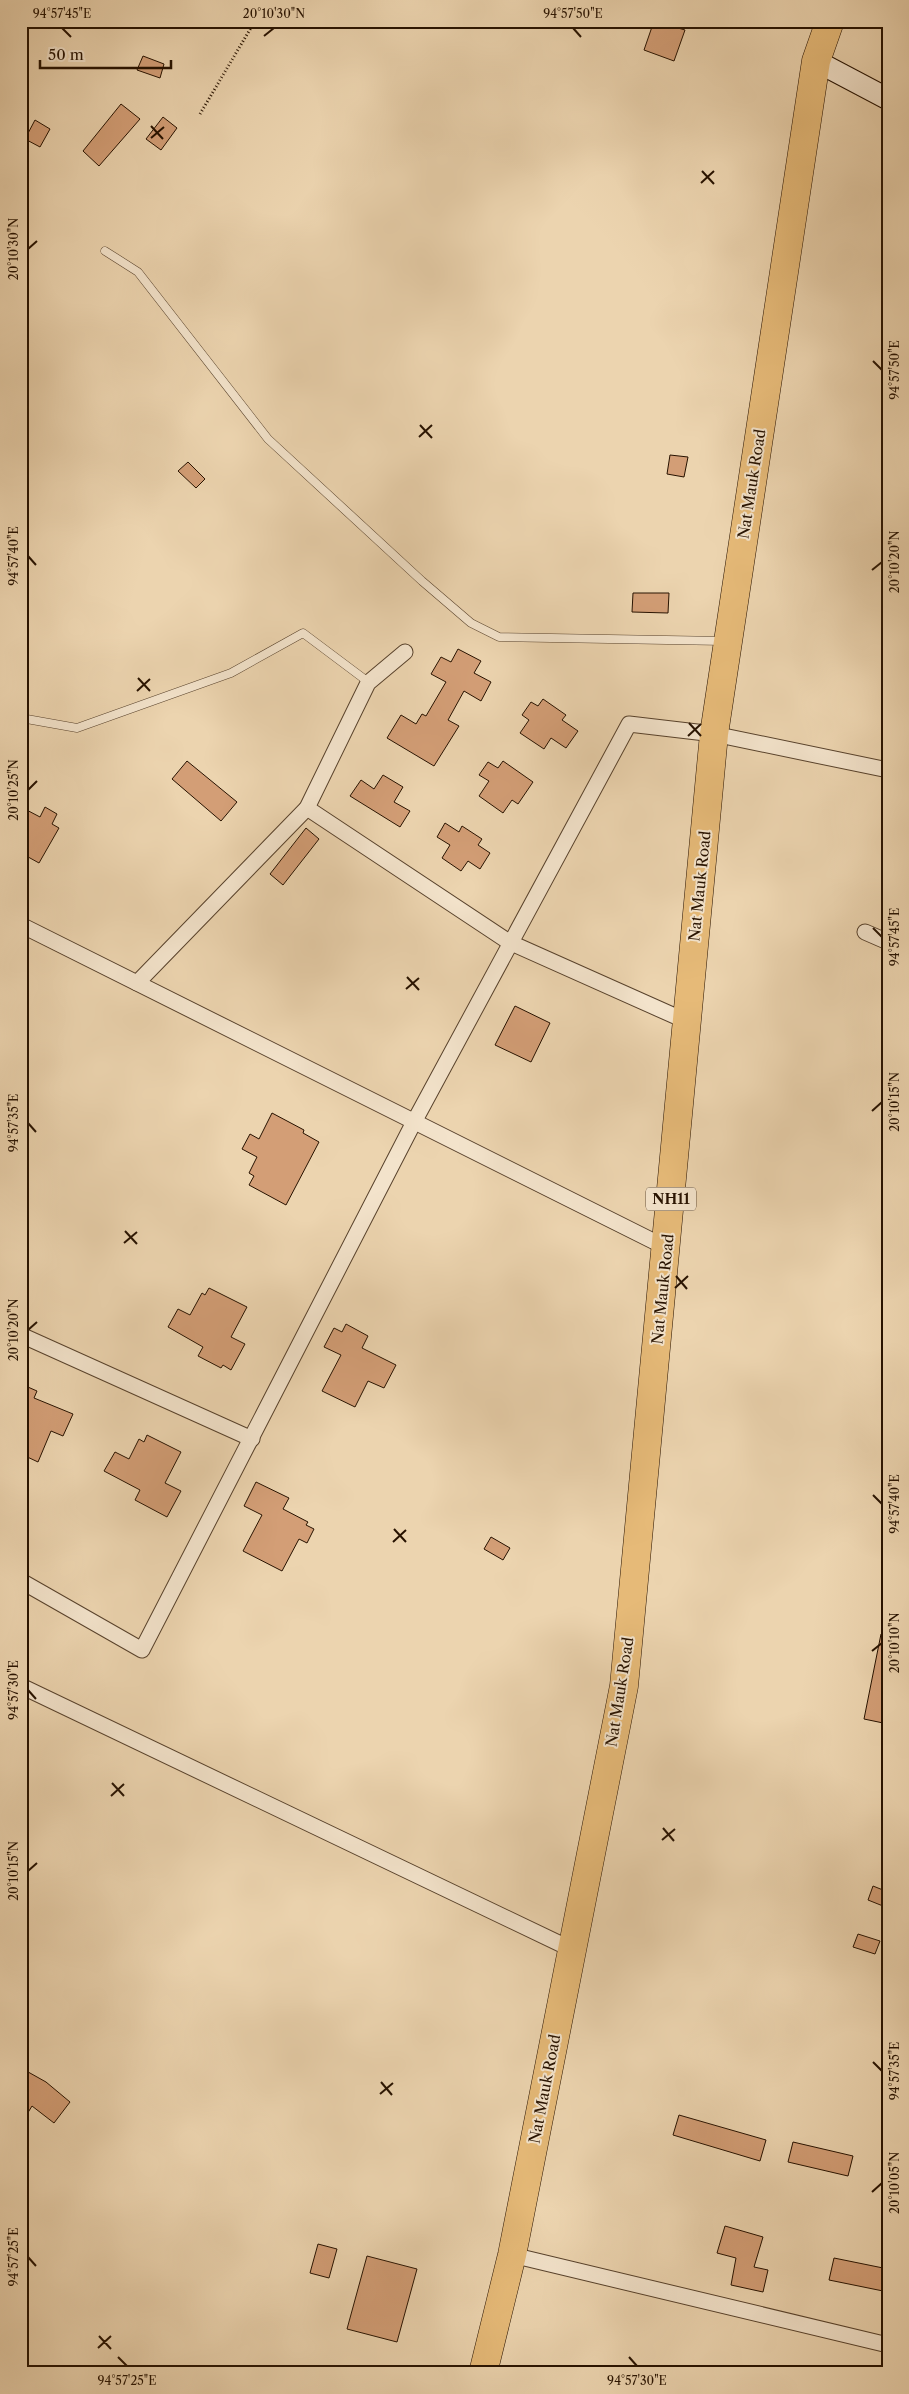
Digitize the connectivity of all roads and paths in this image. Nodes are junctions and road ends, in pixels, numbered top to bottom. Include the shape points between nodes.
1 (255, 21) edge
2 (830, 21) edge
3 (816, 61) junction
4 (888, 99) edge
5 (200, 114) dead end
6 (105, 252) dead end
7 (728, 641) junction
8 (405, 652) dead end
9 (366, 681) dead end
10 (21, 718) edge
11 (714, 734) junction
12 (888, 770) edge
13 (306, 808) junction
14 (21, 925) edge
15 (865, 932) dead end
16 (509, 942) junction
17 (888, 942) edge
18 (137, 983) junction
19 (686, 1021) junction
20 (414, 1122) junction
21 (667, 1248) junction
22 (21, 1336) edge
23 (252, 1439) junction
24 (21, 1581) edge
25 (21, 1686) edge
26 (573, 1950) junction
27 (512, 2255) junction
28 (888, 2345) edge
29 (483, 2373) edge

1 - 5 path
2 - 3 highway, Nat Mauk Road / NH11
3 - 4 street
3 - 7 highway, Nat Mauk Road / NH11
6 - 7 lane via 138,272 268,439 422,582 472,622 500,637
7 - 11 highway, Nat Mauk Road / NH11
8 - 13 street via 368,683
9 - 10 lane via 303,633 231,673 77,728
11 - 12 street
11 - 16 street via 629,724
11 - 19 highway, Nat Mauk Road / NH11
13 - 16 street
13 - 18 street
14 - 18 street
15 - 17 street
16 - 19 street
16 - 20 street
18 - 20 street
19 - 21 highway, Nat Mauk Road / NH11
20 - 21 street
20 - 23 street
21 - 26 highway, Nat Mauk Road / NH11 via 624,1686
22 - 23 street
23 - 24 street via 142,1650
25 - 26 street
26 - 27 highway, Nat Mauk Road / NH11
27 - 28 street
27 - 29 highway, Nat Mauk Road / NH11

